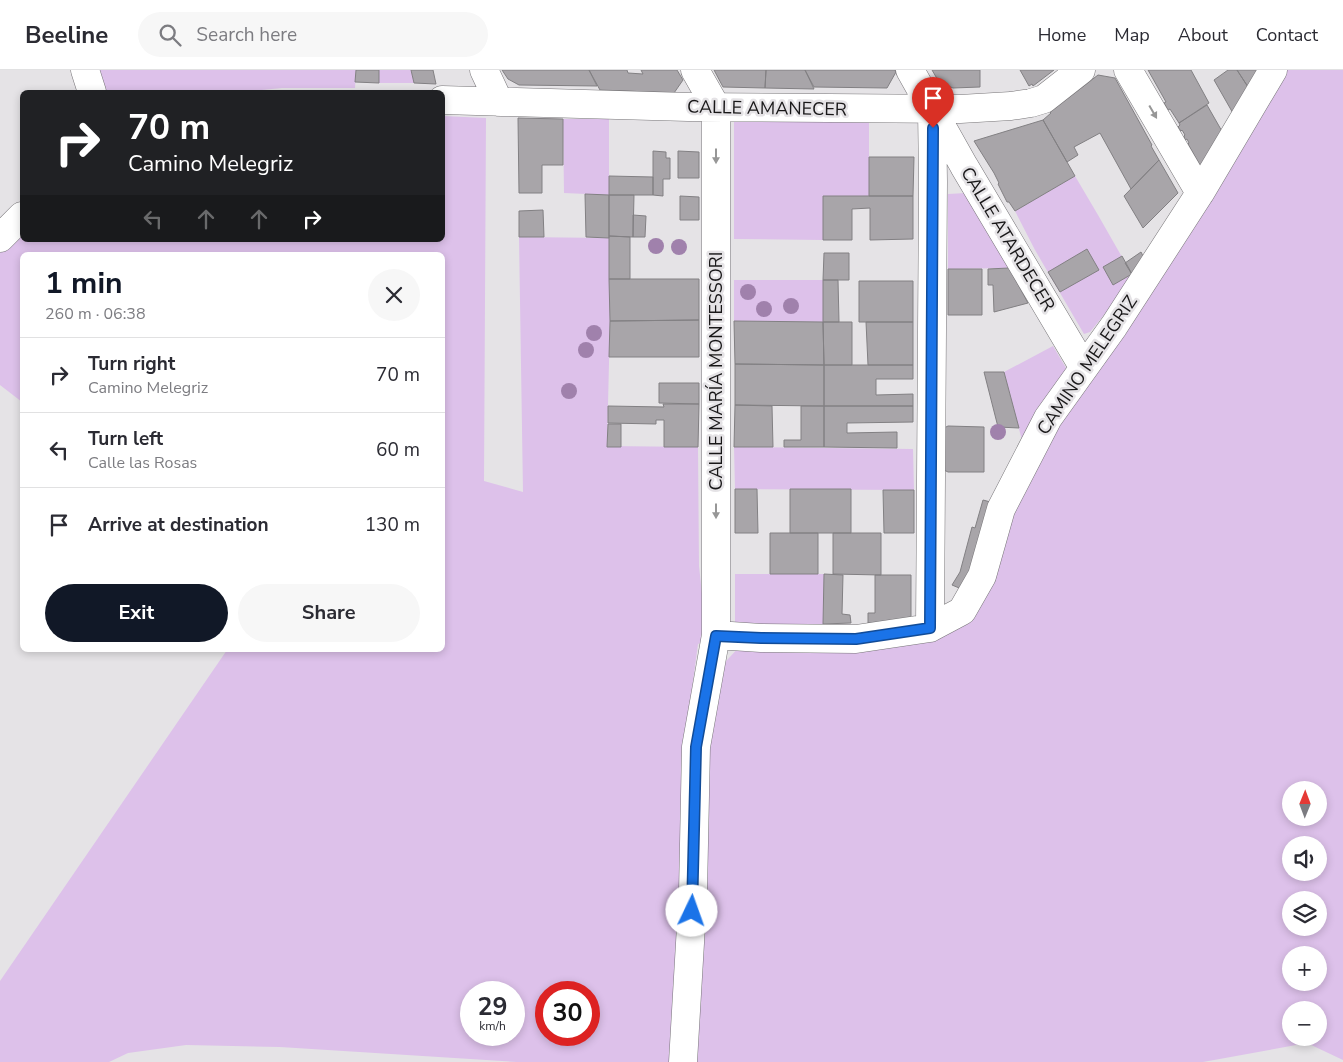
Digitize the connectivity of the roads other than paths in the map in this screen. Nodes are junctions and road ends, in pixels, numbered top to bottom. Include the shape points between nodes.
1 (85, 70) edge
2 (484, 70) edge
3 (695, 70) edge
4 (910, 70) edge
5 (1081, 70) edge
6 (1128, 70) edge
7 (1273, 70) edge
8 (91, 90) edge
9 (445, 100) edge
10 (500, 102) junction
11 (716, 107) junction
12 (932, 109) junction
13 (1200, 193) junction
14 (20, 218) edge
15 (0, 238) edge
16 (1084, 368) junction
17 (930, 628) junction
18 (716, 636) junction
19 (683, 1062) edge

1 - 8 street
2 - 10 street
3 - 11 street
4 - 12 street, CALLE ATARDECER
5 - 12 street, CALLE AMANECER via 1044,98 1031,103
6 -> 13 street
7 - 13 street, CAMINO MELEGRIZ
9 - 10 street, CALLE AMANECER
10 - 11 street, CALLE AMANECER
11 - 12 street, CALLE AMANECER
11 -> 18 street, CALLE MARÍA MONTESSORI
12 - 16 street, CALLE ATARDECER
12 - 17 street
13 - 16 street, CAMINO MELEGRIZ
14 - 15 street
16 - 17 street, CAMINO MELEGRIZ via 1048,418 1001,509 982,576 962,611
17 - 18 street, CAMINO MELEGRIZ via 856,639
18 - 19 street, CALLE MARÍA MONTESSORI via 696,747 693,892

